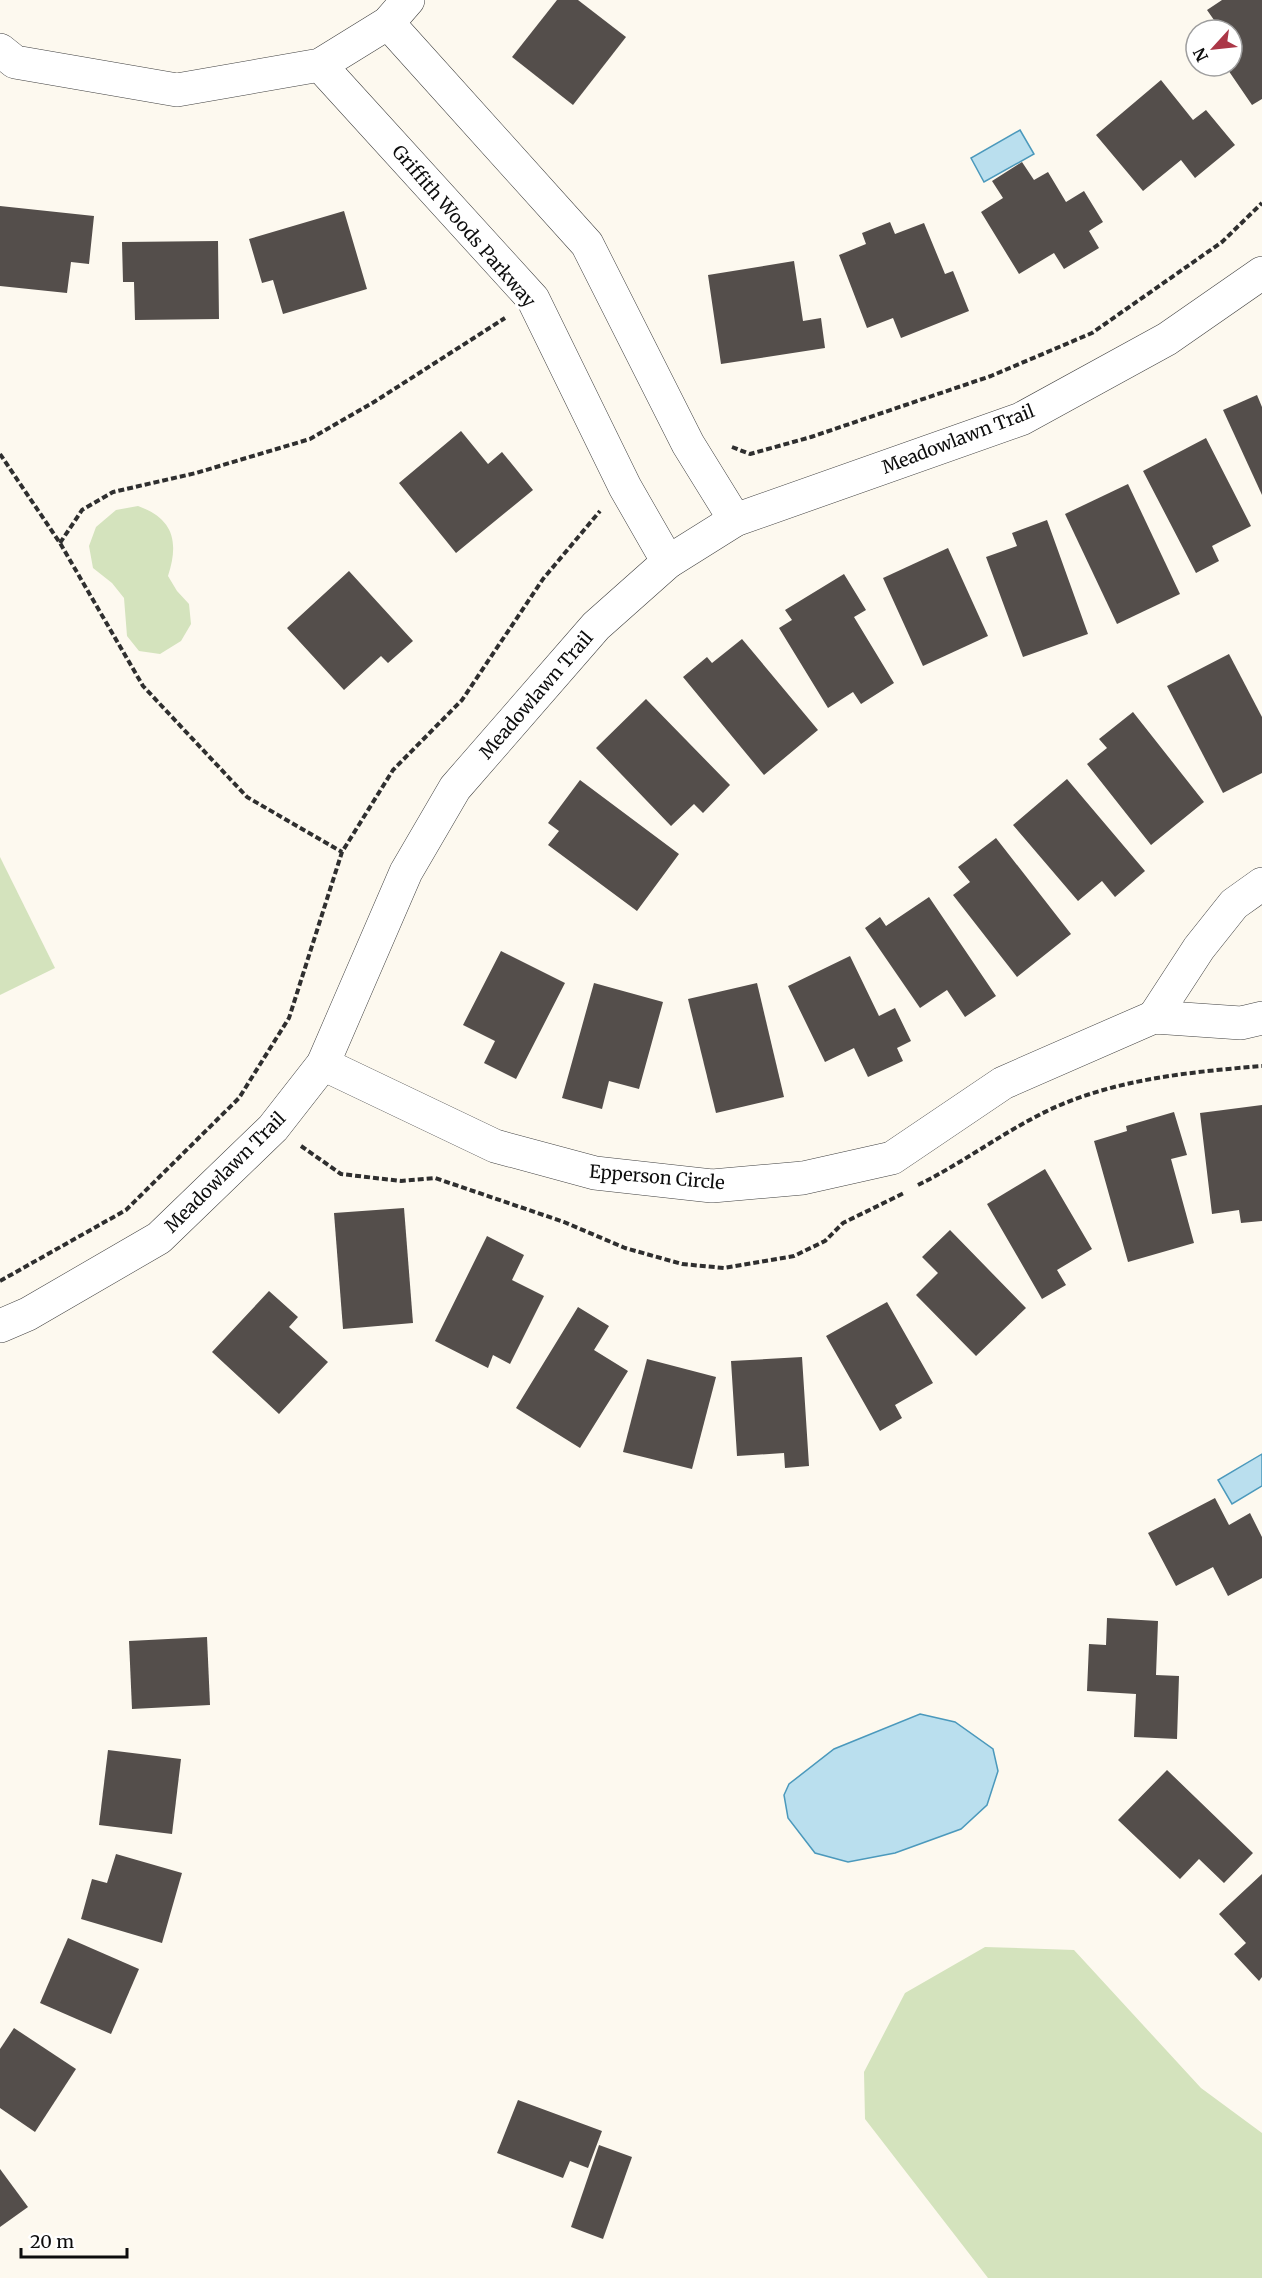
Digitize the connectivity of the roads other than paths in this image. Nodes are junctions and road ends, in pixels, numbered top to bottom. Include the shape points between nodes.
1 (398, 12) edge
2 (0, 50) edge
3 (320, 65) junction
4 (1262, 273) edge
5 (735, 520) junction
6 (668, 562) junction
7 (1262, 884) edge
8 (1154, 1017) junction
9 (1262, 1018) edge
10 (323, 1064) junction
11 (0, 1326) edge

1 - 3 street
1 - 5 street via 587,244 688,444
2 - 3 street via 15,62 177,90
3 - 6 street, Griffith Woods Parkway via 533,299 625,487
4 - 5 street, Meadowlawn Trail via 1167,339 1021,419
5 - 6 street, Meadowlawn Trail
6 - 10 street, Meadowlawn Trail via 596,626 455,788 406,872
7 - 8 street via 1234,904 1199,948
8 - 9 street, Epperson Circle via 1241,1023
8 - 10 street, Epperson Circle via 1003,1083 892,1158 803,1178 712,1186 595,1173 495,1146
10 - 11 street, Meadowlawn Trail via 273,1128 159,1238 28,1314

